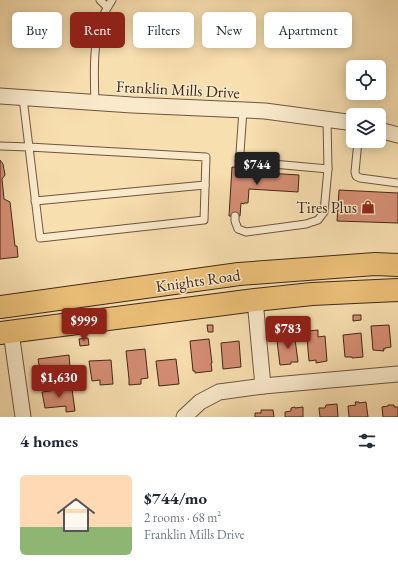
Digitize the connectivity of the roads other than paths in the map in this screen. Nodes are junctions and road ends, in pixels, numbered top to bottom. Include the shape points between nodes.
1 (100, 0) edge
2 (112, 0) edge
3 (107, 7) junction
4 (0, 96) edge
5 (23, 98) junction
6 (95, 103) junction
7 (243, 110) junction
8 (327, 120) junction
9 (346, 123) edge
10 (386, 132) edge
11 (398, 135) edge
12 (0, 146) edge
13 (29, 147) junction
14 (357, 148) edge
15 (328, 169) junction
16 (398, 183) edge
17 (205, 185) junction
18 (35, 200) junction
19 (235, 216) dead end
20 (398, 265) edge
21 (236, 275) junction
22 (398, 290) edge
23 (248, 301) junction
24 (0, 308) edge
25 (5, 332) edge
26 (398, 374) edge
27 (263, 386) junction
28 (23, 417) edge
29 (184, 417) edge

1 - 3 lane
2 - 3 lane
3 - 6 lane via 98,31 94,65
4 - 5 street, Franklin Mills Drive
5 - 6 street, Franklin Mills Drive
5 - 13 lane
6 - 7 street, Franklin Mills Drive
7 - 8 street, Franklin Mills Drive
7 - 15 lane via 239,164
8 - 9 street, Franklin Mills Drive
8 - 15 lane
10 - 11 street
12 - 13 lane
13 - 17 lane via 206,157
13 - 18 lane
14 - 16 lane via 356,176
15 - 19 lane via 324,212 318,220 246,232 238,229 234,222
17 - 18 lane
17 - 18 lane via 204,220 40,238
20 - 21 main road, Knights Road via 375,264
21 - 23 main road
21 - 24 main road, Knights Road
22 - 23 main road, Knights Road via 312,294
23 - 25 main road, Knights Road
23 - 27 street
25 - 28 street
26 - 27 street
27 - 29 street via 219,392 200,402

